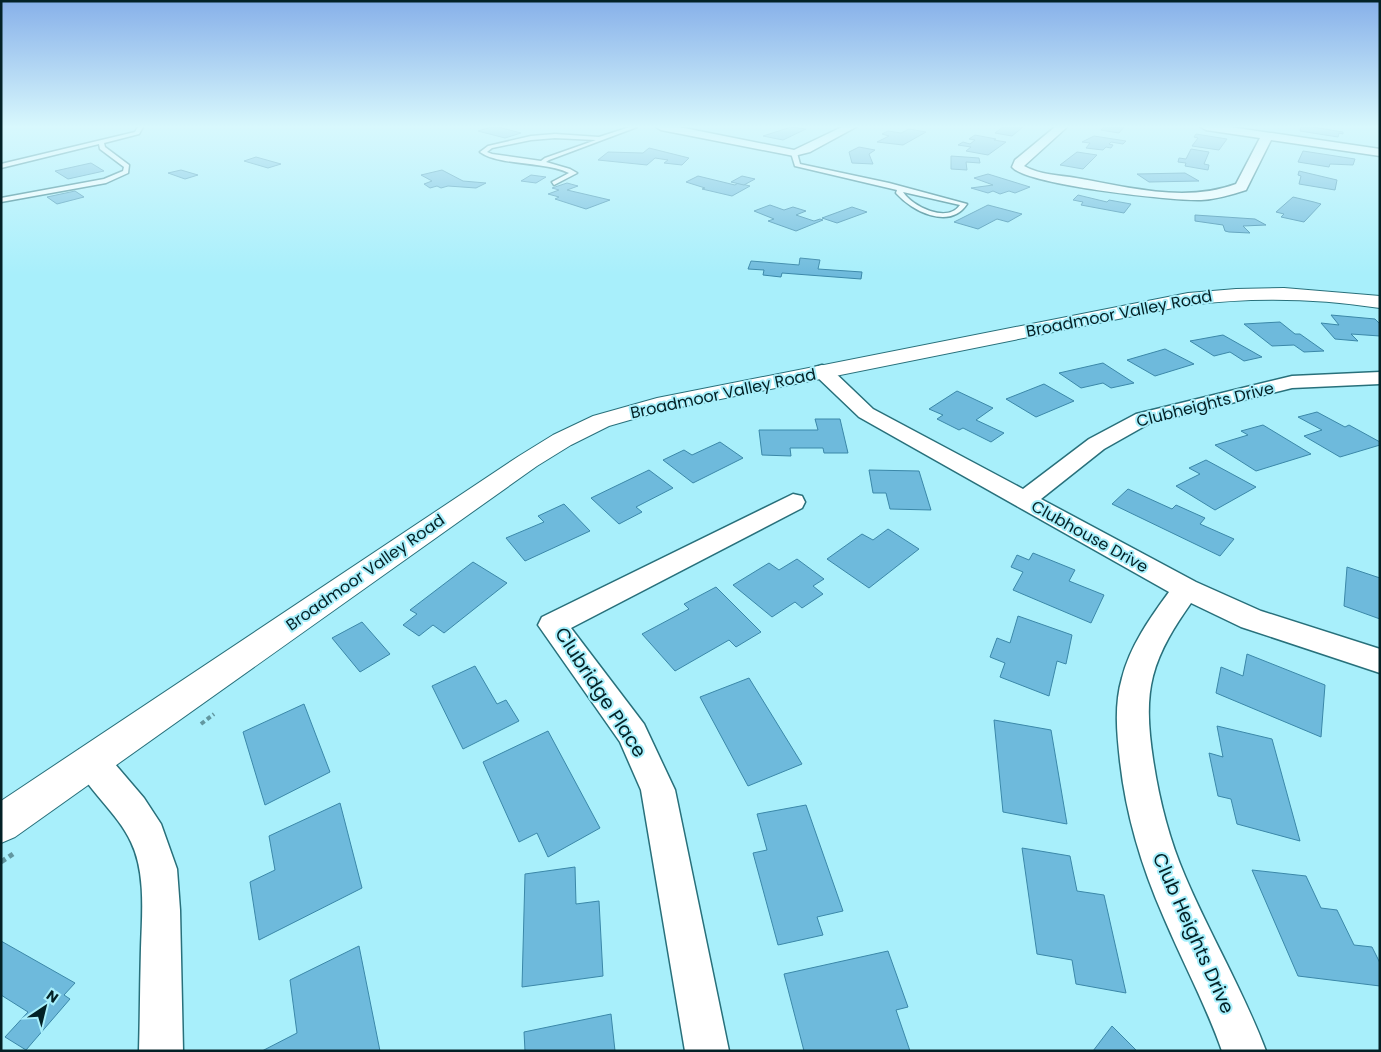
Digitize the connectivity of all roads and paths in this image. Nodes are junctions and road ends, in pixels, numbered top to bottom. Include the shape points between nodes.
1 (117, 176) edge
2 (568, 176) edge
3 (845, 176) edge
4 (1043, 176) edge
5 (1248, 176) edge
6 (554, 183) dead end
7 (900, 189) junction
8 (1, 200) edge
9 (1380, 302) edge
10 (822, 371) junction
11 (1380, 378) edge
12 (1026, 499) junction
13 (793, 502) dead end
14 (1186, 589) junction
15 (1380, 661) edge
16 (216, 713) dead end
17 (200, 724) dead end
18 (91, 761) junction
19 (1, 824) edge
20 (17, 851) dead end
21 (1, 862) edge
22 (161, 1051) edge
23 (707, 1051) edge
24 (1244, 1051) edge

1 - 8 lane via 106,181
2 - 6 lane
3 - 7 lane
4 - 5 street via 1160,195 1196,196 1236,190
7 - 7 lane via 930,199 964,204 964,207 949,215 933,214 908,203 899,193
9 - 10 street, Broadmoor Valley Road via 1266,292 1204,296
10 - 12 street, Clubhouse Drive via 866,413
10 - 18 street, Broadmoor Valley Road via 657,405 600,422 562,440
11 - 12 street, Clubheights Drive via 1292,382 1143,418 1104,438
12 - 14 street, Clubhouse Drive
13 - 23 street, Clubridge Place via 552,625 633,734 658,790
14 - 15 street, Clubhouse Drive via 1250,619
14 - 24 street, Club Heights Drive via 1159,627 1137,679 1134,748 1154,843
16 - 17 path
18 - 19 street, Broadmoor Valley Road
18 - 22 street via 132,810 148,836 158,869 162,910
20 - 21 path

